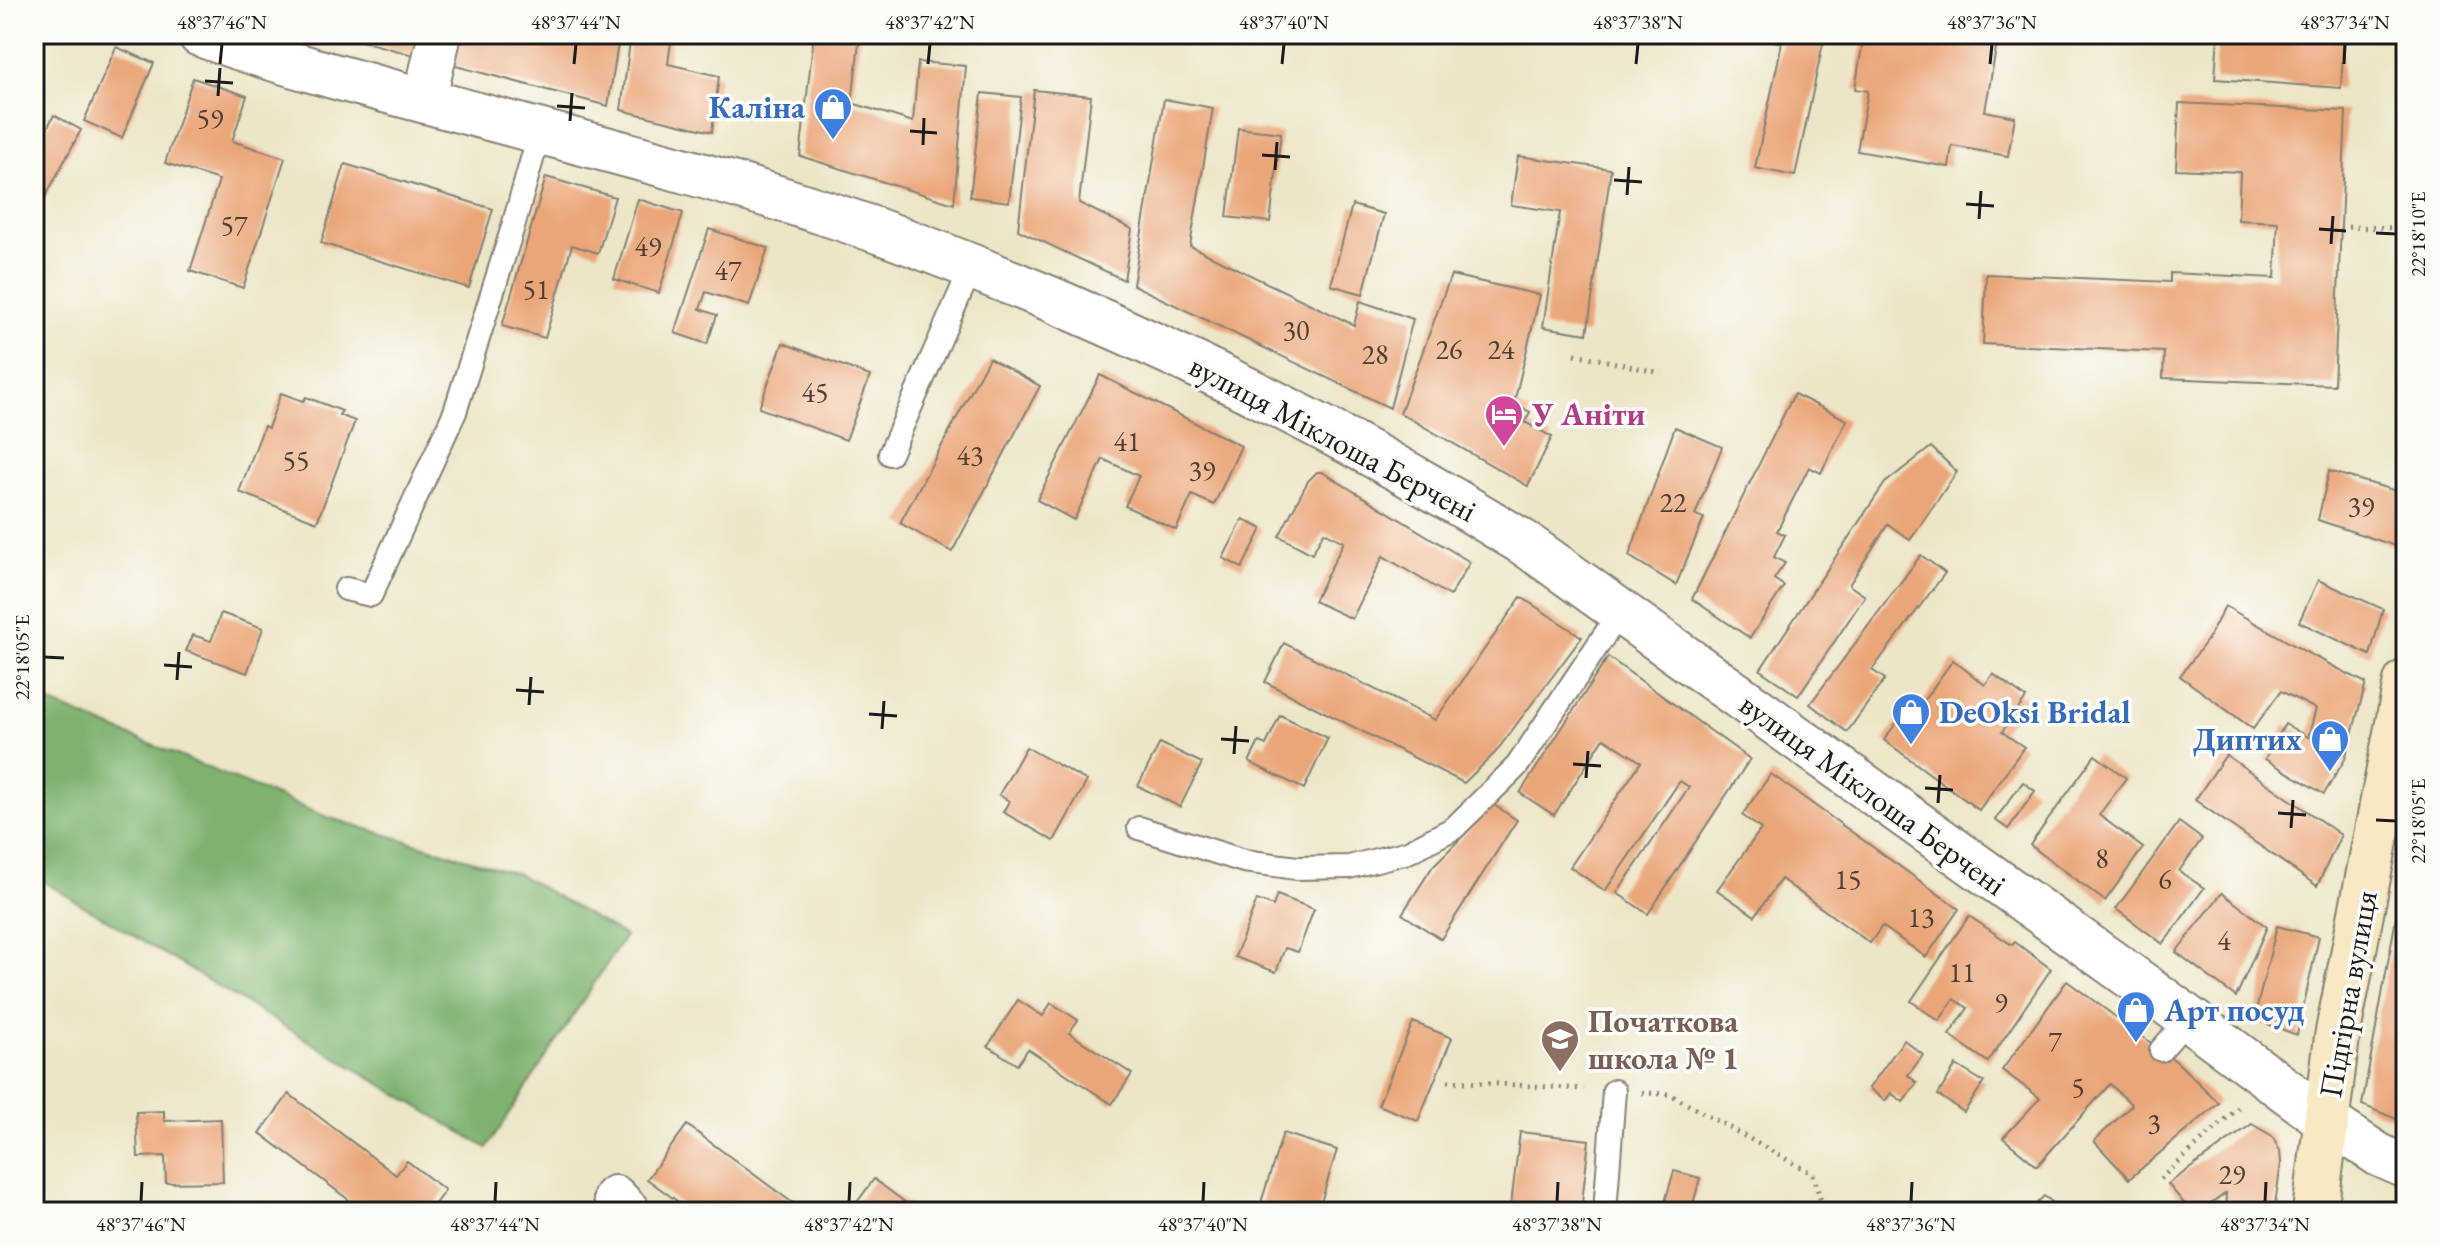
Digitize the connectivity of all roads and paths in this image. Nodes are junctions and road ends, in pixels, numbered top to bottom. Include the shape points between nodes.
1 (200, 34) edge
2 (440, 34) edge
3 (424, 101) junction
4 (540, 131) junction
5 (2340, 227) dead end
6 (2406, 228) edge
7 (972, 266) junction
8 (1575, 354) dead end
9 (1661, 373) dead end
10 (890, 454) dead end
11 (346, 589) dead end
12 (1620, 612) junction
13 (2406, 682) edge
14 (1139, 828) dead end
15 (1448, 1081) dead end
16 (1614, 1091) junction
17 (2243, 1101) dead end
18 (2326, 1120) junction
19 (2406, 1167) edge
20 (2160, 1179) dead end
21 (1605, 1212) edge
22 (1824, 1212) edge
23 (2315, 1212) edge

1 - 3 street, вулиця Міклоша Берчені
2 - 3 street
3 - 4 street, вулиця Міклоша Берчені
4 - 7 street, вулиця Міклоша Берчені via 819,211
4 - 11 lane via 455,412 371,595
5 - 6 path
7 - 10 lane
7 - 12 street, вулиця Міклоша Берчені via 1169,350 1339,436 1524,543
8 - 9 path
12 - 14 lane via 1517,766 1454,828 1408,852 1349,867 1297,868 1244,861
12 - 18 street, вулиця Міклоша Берчені via 2174,1035
13 - 18 main road, Підгірна вулиця via 2337,1037
15 - 16 path
16 - 21 lane
16 - 22 path via 1669,1094 1813,1174
17 - 20 path
18 - 19 street
18 - 23 main road, Підгірна вулиця

